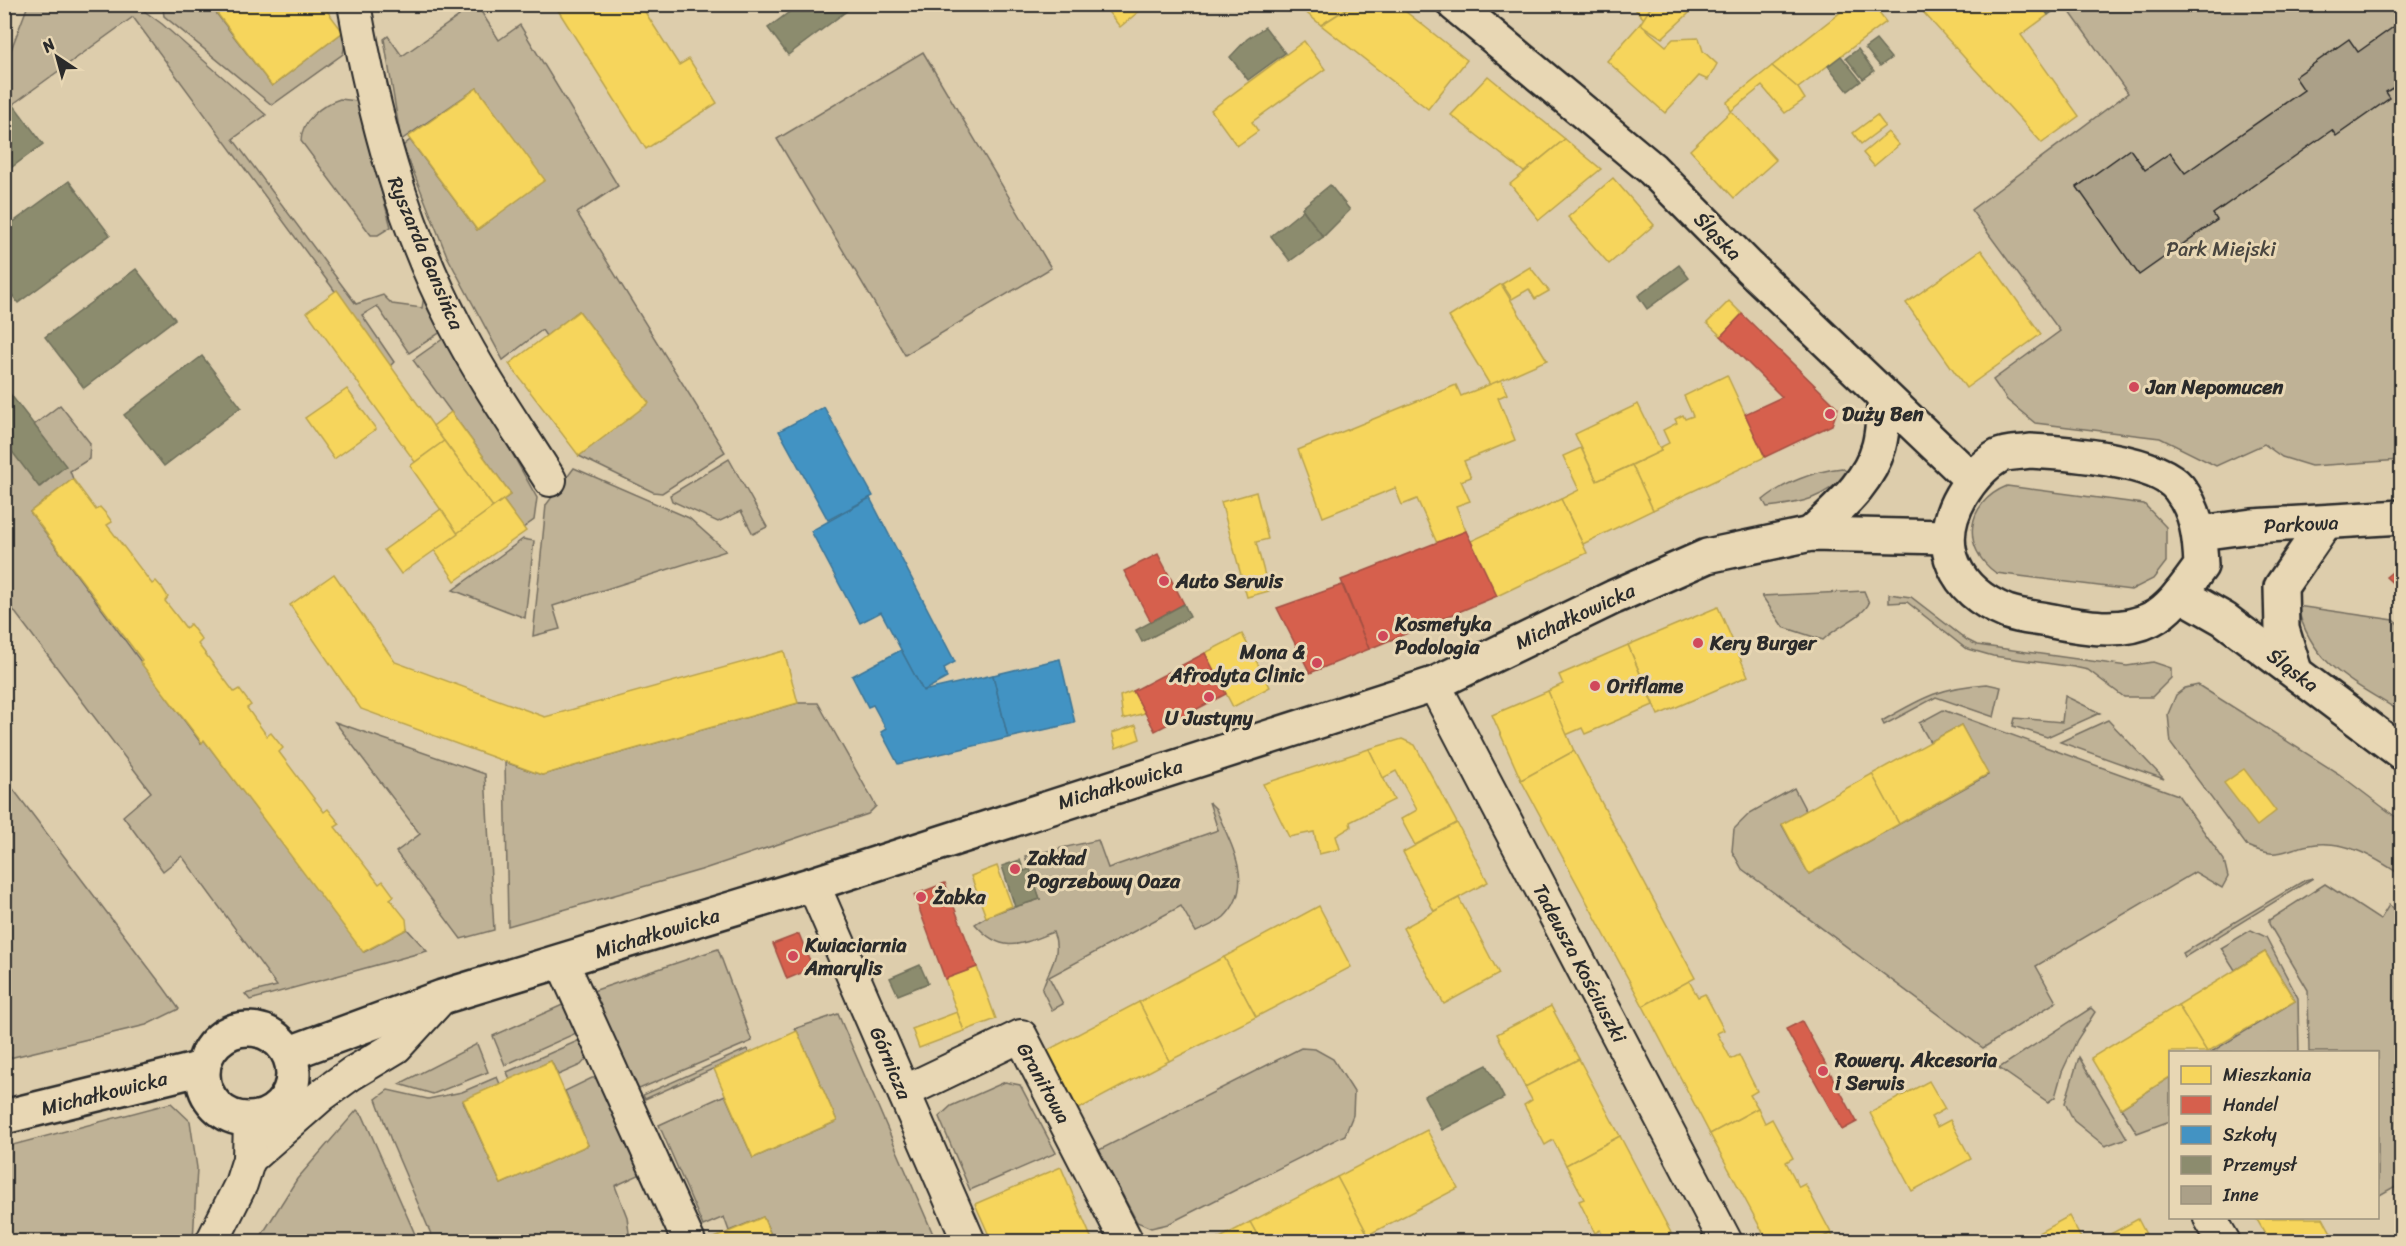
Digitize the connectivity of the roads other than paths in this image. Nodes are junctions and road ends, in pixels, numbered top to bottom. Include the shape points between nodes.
1 (354, 4) edge
2 (1454, 4) edge
3 (1885, 399) junction
4 (1971, 479) junction
5 (550, 480) dead end
6 (2402, 517) edge
7 (2325, 523) junction
8 (2200, 532) junction
9 (1811, 534) junction
10 (1947, 537) junction
11 (2180, 594) junction
12 (2295, 671) junction
13 (1434, 684) junction
14 (2402, 753) edge
15 (813, 884) junction
16 (562, 962) junction
17 (442, 997) junction
18 (290, 1053) junction
19 (203, 1068) junction
20 (904, 1092) junction
21 (4, 1117) edge
22 (250, 1119) junction
23 (249, 1159) junction
24 (2211, 1219) edge
25 (212, 1242) edge
26 (689, 1242) edge
27 (969, 1242) edge
28 (1127, 1242) edge
29 (1726, 1242) edge
30 (2224, 1242) edge

1 - 5 street, Ryszarda Gansińca via 384,150 411,226 455,325
2 - 3 street, Śląska via 1652,169
3 - 4 street, Śląska
3 - 9 street via 1880,445 1870,469
4 - 8 street via 2000,455 2030,451 2082,454 2145,468 2178,487
4 - 10 street via 1954,509
6 - 7 street, Parkowa
7 - 8 street, Parkowa
7 - 12 street via 2281,587 2282,629
8 - 11 street via 2201,566
9 - 10 street, Michałkowicka
9 - 13 street, Michałkowicka via 1707,556
10 - 11 street via 1948,552 1961,579 1983,600 2009,612 2078,626 2120,628 2152,619
11 - 12 street, Śląska via 2224,619
12 - 14 street, Śląska
13 - 15 street, Michałkowicka
13 - 29 street, Tadeusza Kościuszki
15 - 16 street, Michałkowicka
15 - 20 street, Górnicza
16 - 17 street, Michałkowicka
16 - 26 street
17 - 18 street, Michałkowicka
17 - 23 street via 396,1047 332,1088
18 - 19 street via 262,1030 245,1028 217,1040
18 - 22 street via 293,1079 288,1095 279,1107
19 - 21 street, Michałkowicka
19 - 22 street via 204,1084 219,1110
20 - 27 street, Górnicza
20 - 28 street, Granitowa via 1021,1036
22 - 23 street
23 - 25 street
24 - 30 street

